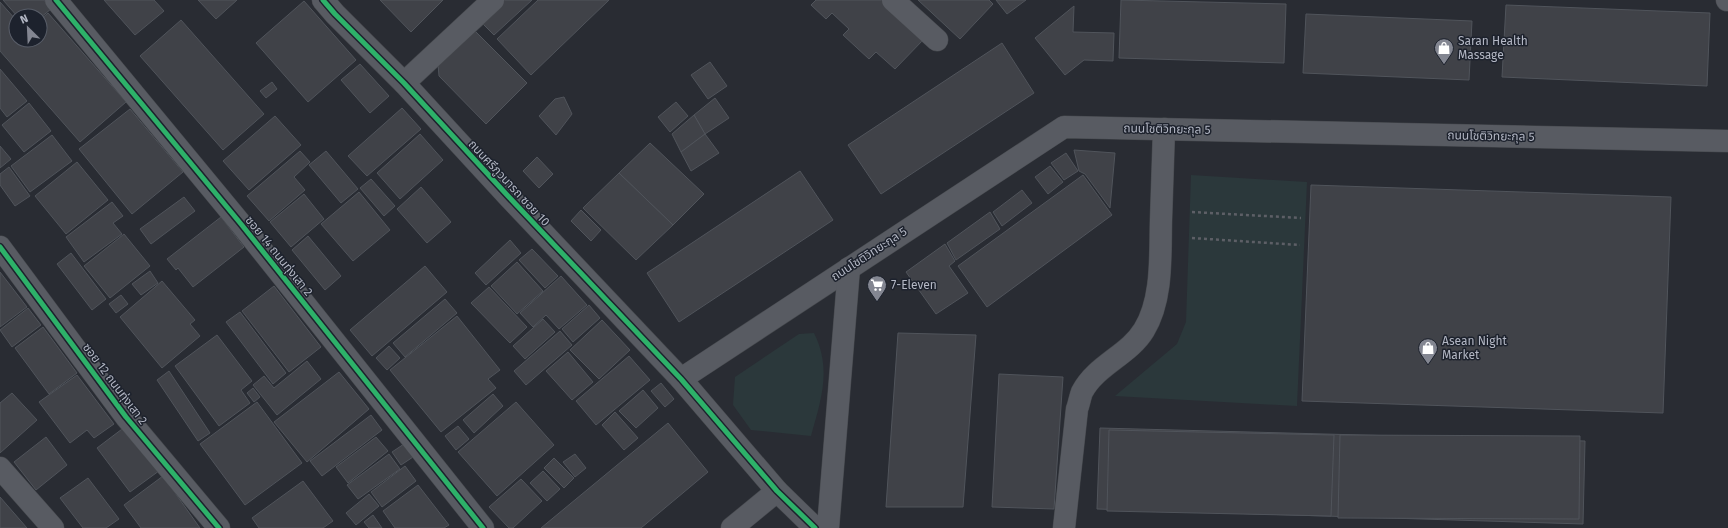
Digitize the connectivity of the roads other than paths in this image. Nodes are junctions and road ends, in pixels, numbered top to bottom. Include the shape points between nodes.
1 (56, 0) edge
2 (323, 0) edge
3 (493, 0) edge
4 (893, 0) edge
5 (937, 40) dead end
6 (404, 83) junction
7 (1164, 129) junction
8 (1728, 141) edge
9 (0, 247) edge
10 (849, 268) junction
11 (682, 379) junction
12 (0, 468) edge
13 (777, 491) junction
14 (53, 528) edge
15 (219, 528) edge
16 (483, 528) edge
17 (732, 528) edge
18 (815, 528) edge
19 (828, 528) edge
20 (1064, 528) edge

1 - 16 street, ซอย 14 ถนนทุ่งเสา 2 via 241,224
2 - 6 street, ถนนศรีภูวนารถ ซอย 10
3 - 6 street
4 - 5 street
6 - 11 street, ถนนศรีภูวนารถ ซอย 10
7 - 8 street, ถนนโชติวิทยะกุล 5
7 - 10 street, ถนนโชติวิทยะกุล 5 via 1064,127
7 - 20 street via 1160,268 1154,307 1137,339 1103,368 1082,392 1077,409
9 - 15 street, ซอย 12 ถนนทุ่งเสา 2 via 126,416
10 - 11 street, ถนนโชติวิทยะกุล 5
10 - 19 street
11 - 13 street, ถนนศรีภูวนารถ ซอย 10
12 - 14 street
13 - 17 street
13 - 18 street, ถนนศรีภูวนารถ ซอย 10

